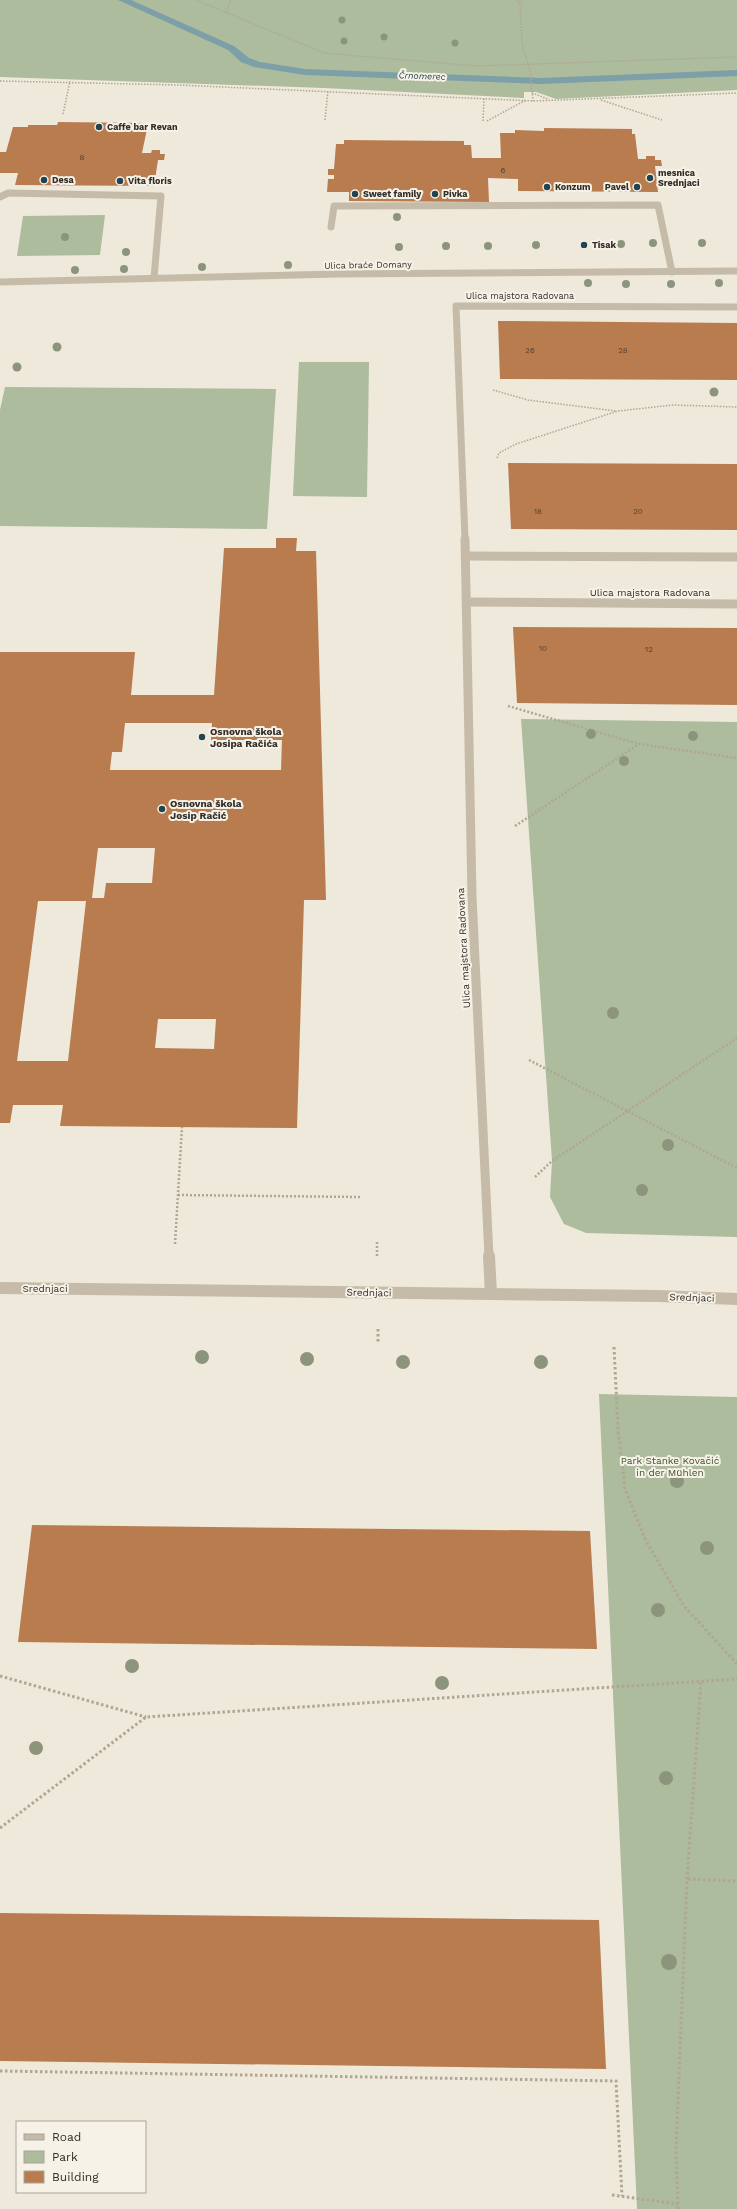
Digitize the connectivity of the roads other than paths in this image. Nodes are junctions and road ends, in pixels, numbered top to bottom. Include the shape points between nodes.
1 (0, 197) edge
2 (332, 227) dead end
3 (672, 272) junction
4 (737, 272) edge
5 (154, 278) junction
6 (0, 282) edge
7 (737, 307) edge
8 (466, 556) junction
9 (737, 557) edge
10 (467, 602) junction
11 (737, 604) edge
12 (0, 1288) edge
13 (491, 1294) junction
14 (737, 1299) edge

1 - 5 street via 8,194 161,196
2 - 3 street via 334,206 658,205
3 - 4 street, Ulica braće Domany
3 - 5 street, Ulica braće Domany
5 - 6 street, Ulica braće Domany
7 - 8 street, Ulica majstora Radovana via 456,306
8 - 9 street
8 - 10 street, Ulica majstora Radovana
10 - 11 street, Ulica majstora Radovana
10 - 13 street, Ulica majstora Radovana via 472,896
12 - 13 street, Srednjaci
13 - 14 street, Srednjaci

